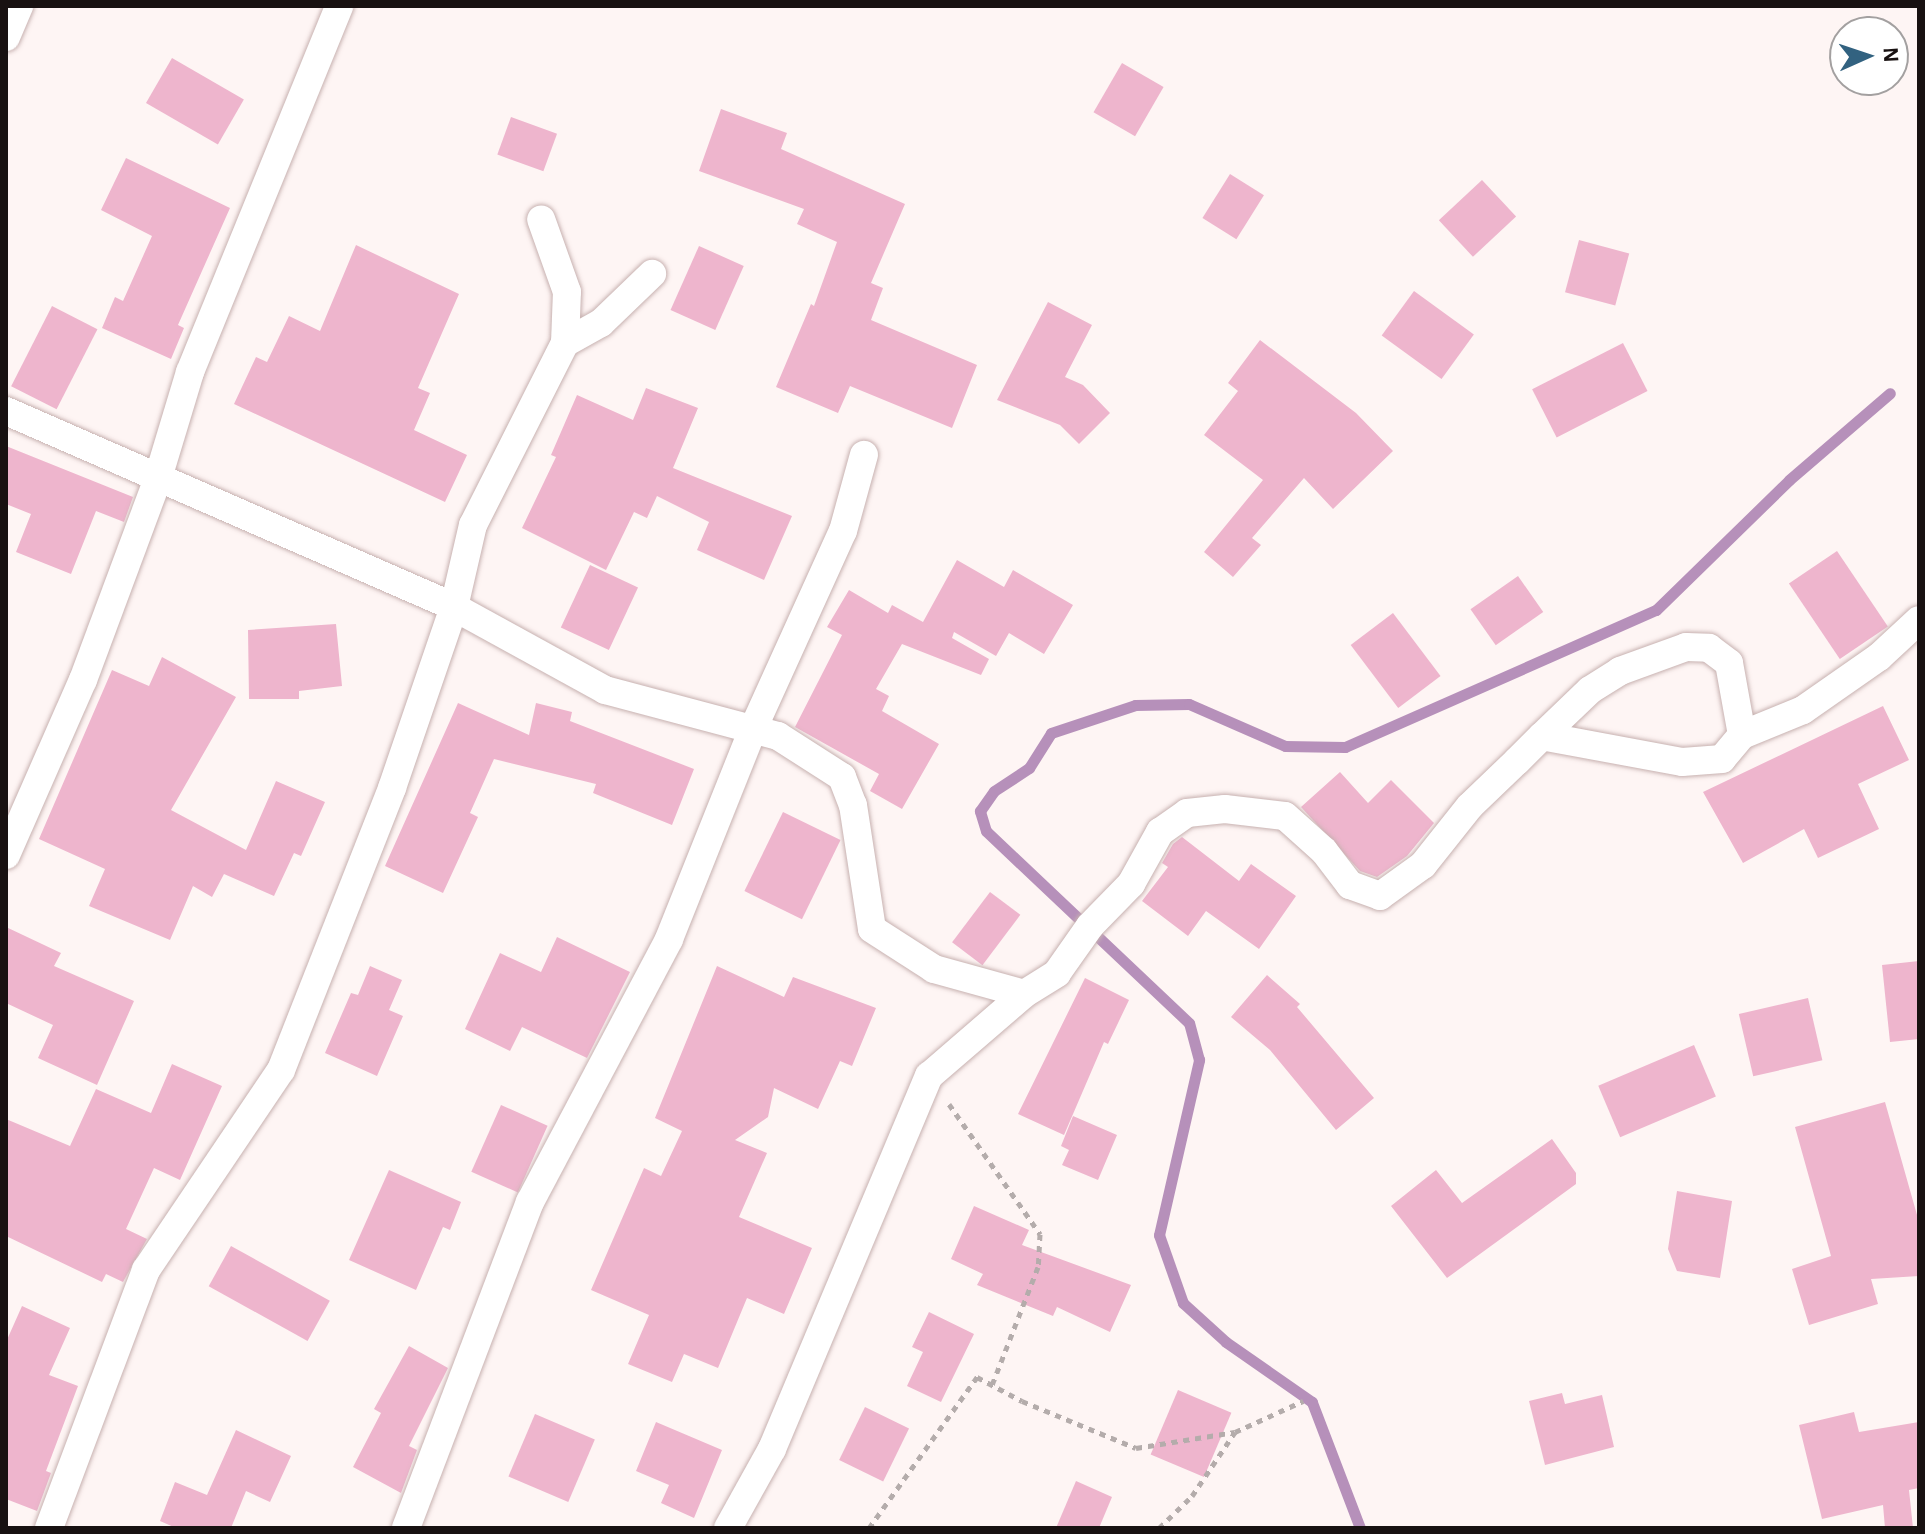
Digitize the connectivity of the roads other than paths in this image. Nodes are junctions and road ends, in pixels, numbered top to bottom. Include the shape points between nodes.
1 (19, 6) edge
2 (339, 6) edge
3 (6, 37) edge
4 (541, 219) dead end
5 (652, 274) dead end
6 (565, 343) junction
7 (6, 411) edge
8 (864, 455) dead end
9 (158, 478) junction
10 (454, 607) junction
11 (1919, 620) edge
12 (753, 729) junction
13 (1742, 735) junction
14 (1542, 736) junction
15 (6, 855) edge
16 (1024, 994) junction
17 (49, 1528) edge
18 (406, 1528) edge
19 (728, 1528) edge

1 - 3 street
2 - 9 street via 190,372
4 - 6 street via 567,292
5 - 6 street via 601,323
6 - 10 street via 473,525
7 - 9 street
8 - 12 street via 843,531
9 - 10 street
9 - 15 street via 83,680
10 - 12 street via 605,690
10 - 17 street via 392,788 281,1070 146,1270
11 - 13 street via 1879,657 1803,710
12 - 16 street via 778,736 842,777 853,805 872,929 934,969
12 - 18 street via 669,939 530,1202
13 - 14 street via 1722,759 1682,762
13 - 14 street via 1729,663 1709,648 1686,647 1620,671 1590,690
14 - 16 street via 1470,806 1423,865 1380,896 1350,885 1324,851 1285,816 1225,809 1187,813 1160,832 1131,884 1094,922 1057,973
16 - 19 street via 929,1076 772,1449

